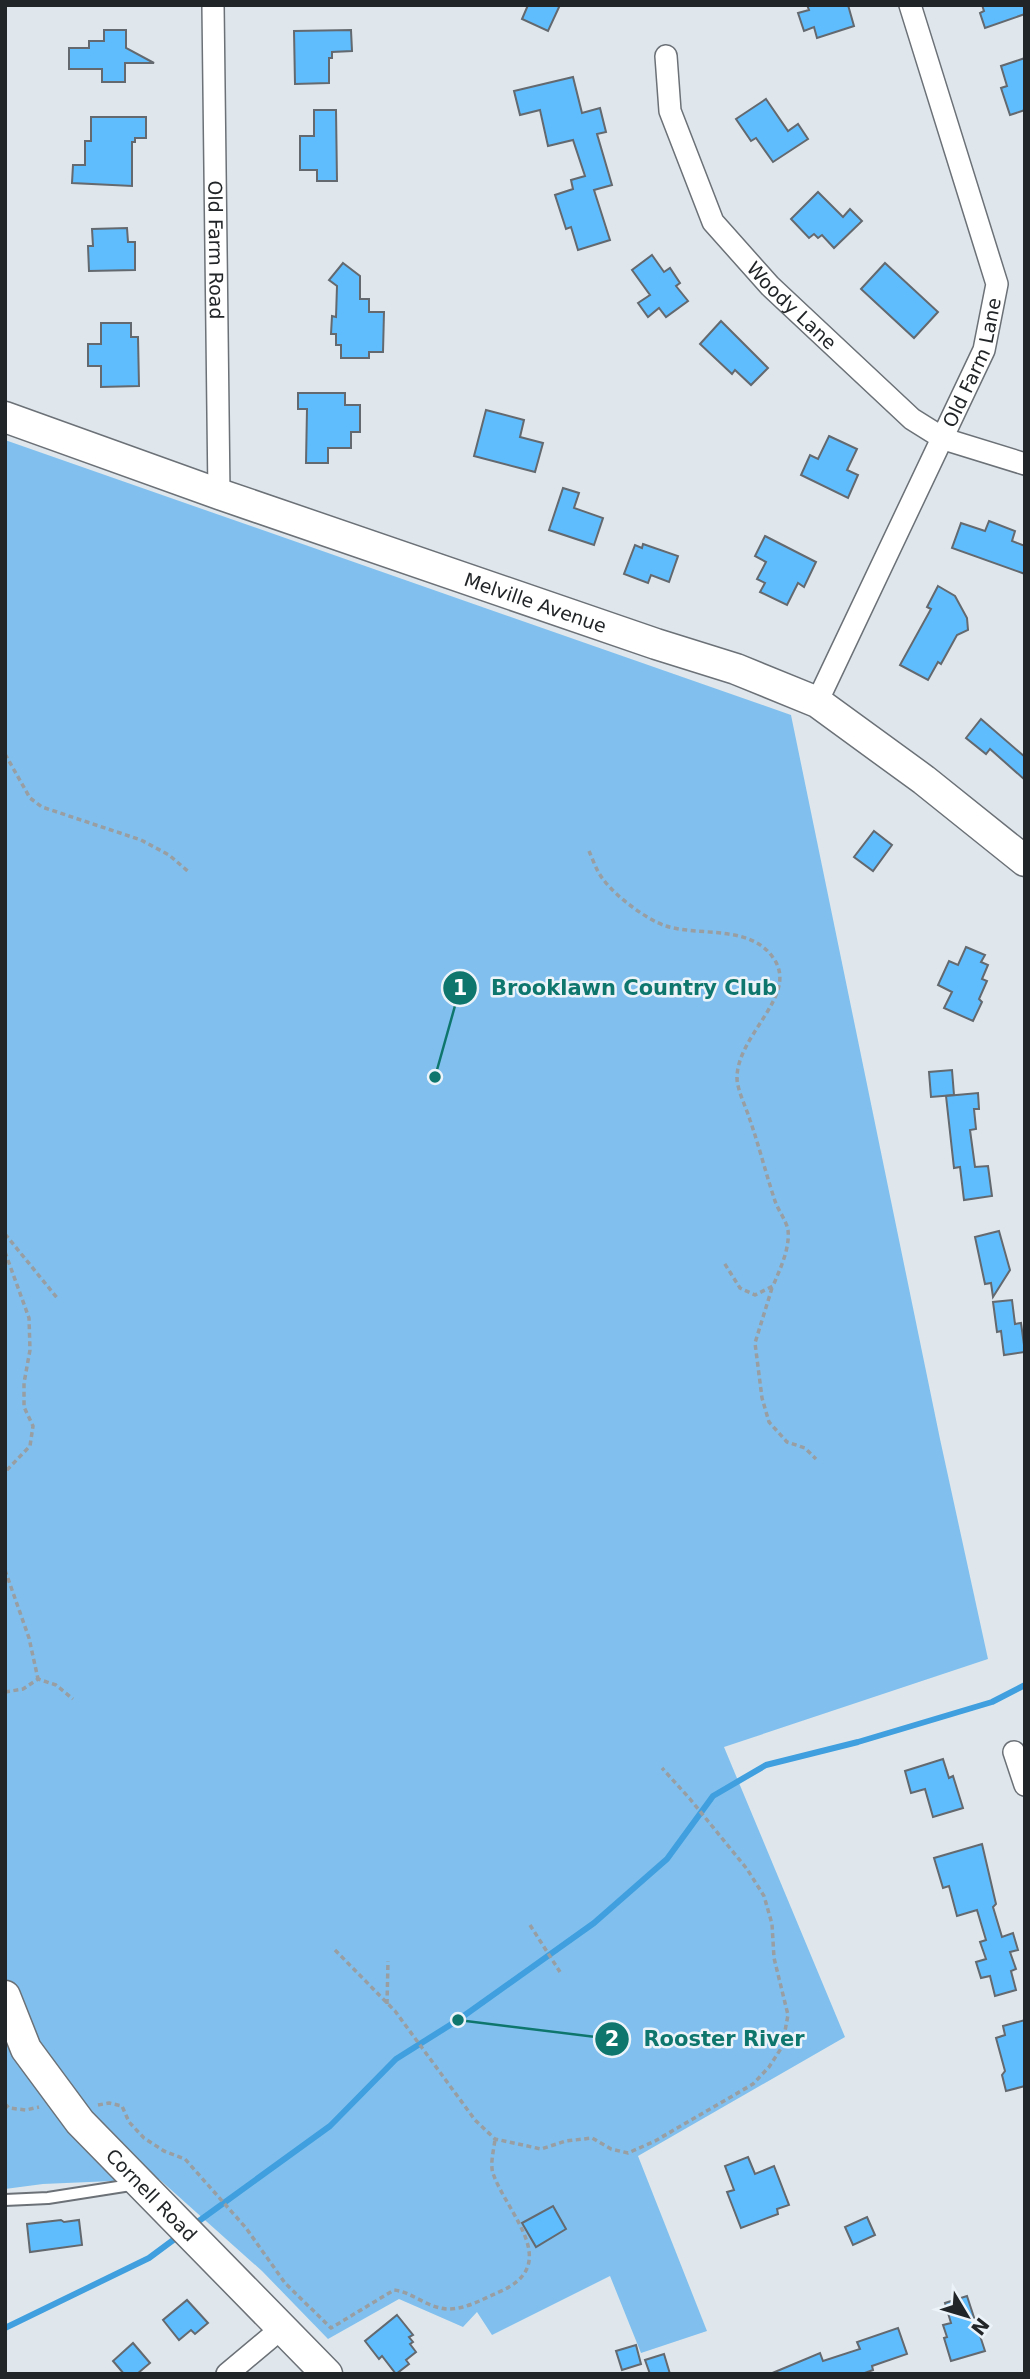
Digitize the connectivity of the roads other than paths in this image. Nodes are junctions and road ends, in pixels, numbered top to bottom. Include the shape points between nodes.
1 (213, 5) edge
2 (910, 5) edge
3 (666, 56) dead end
4 (5, 417) edge
5 (944, 439) junction
6 (1025, 464) edge
7 (219, 494) junction
8 (817, 702) junction
9 (1025, 861) edge
10 (1014, 1752) dead end
11 (1025, 1785) edge
12 (5, 1996) edge
13 (140, 2184) junction
14 (5, 2200) edge
15 (283, 2327) junction
16 (227, 2374) edge
17 (327, 2374) edge

1 - 7 street, Old Farm Road
2 - 5 street, Old Farm Lane via 997,284 984,351
3 - 5 street, Woody Lane via 670,111 713,222 770,286 912,418
4 - 7 street, Melville Avenue
5 - 6 street, Woody Lane
5 - 8 street, Old Farm Lane
7 - 8 street, Melville Avenue via 736,669
8 - 9 street, Melville Avenue
10 - 11 street
12 - 13 street, Cornell Road via 26,2049 80,2122
13 - 14 lane
13 - 15 street, Cornell Road
15 - 16 street
15 - 17 street, Cornell Road

